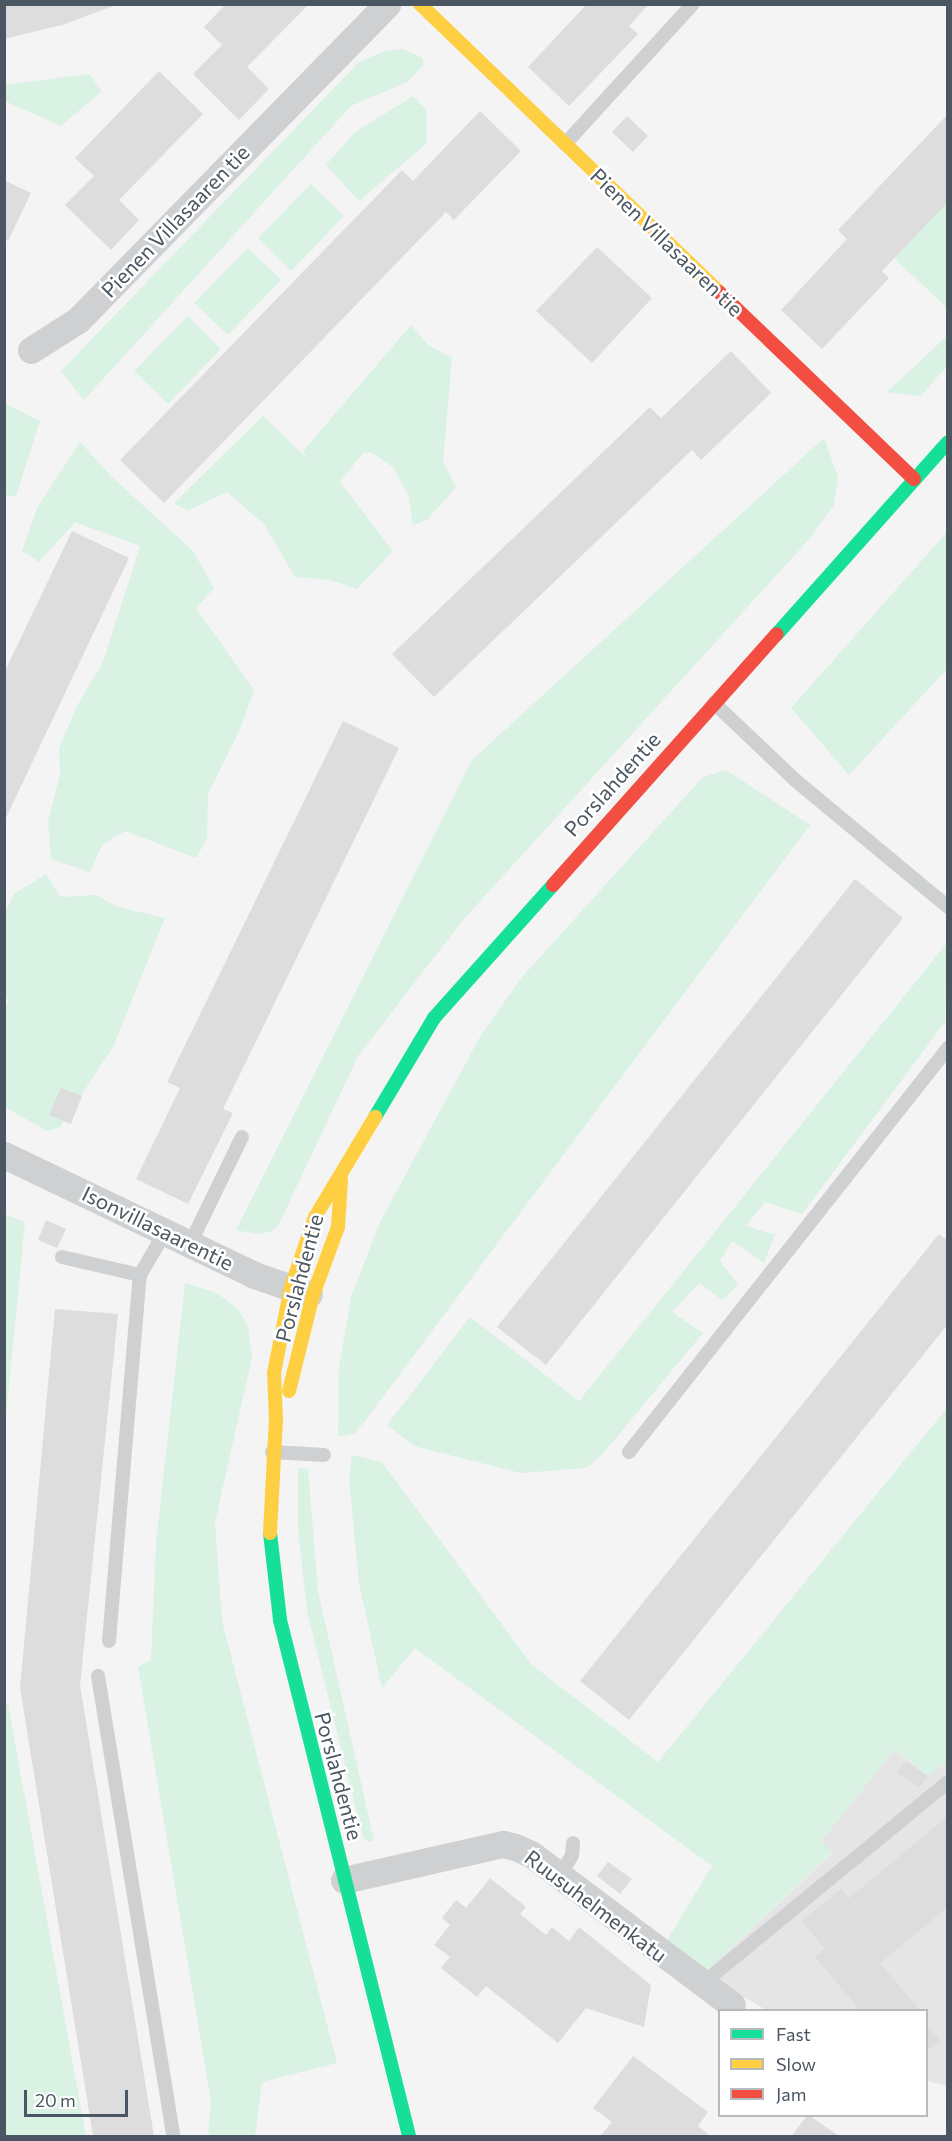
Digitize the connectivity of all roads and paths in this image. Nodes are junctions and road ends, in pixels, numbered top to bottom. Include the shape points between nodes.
1 (387, 4) edge
2 (420, 4) edge
3 (693, 4) edge
4 (565, 144) junction
5 (32, 350) dead end
6 (948, 442) edge
7 (914, 479) junction
8 (714, 703) junction
9 (948, 907) edge
10 (948, 1048) edge
11 (242, 1137) dead end
12 (4, 1155) edge
13 (341, 1178) junction
14 (165, 1232) junction
15 (190, 1244) junction
16 (62, 1257) dead end
17 (140, 1275) junction
18 (302, 1291) junction
19 (276, 1420) junction
20 (272, 1452) junction
21 (629, 1452) dead end
22 (324, 1455) dead end
23 (109, 1641) dead end
24 (98, 1676) dead end
25 (948, 1782) edge
26 (573, 1843) dead end
27 (560, 1876) junction
28 (344, 1881) junction
29 (702, 1984) junction
30 (732, 2005) dead end
31 (173, 2136) edge
32 (409, 2136) edge

1 - 5 street, Pienen Villasaaren tie via 78,320
2 - 4 street, Pienen Villasaaren tie
3 - 4 lane
4 - 7 street, Pienen Villasaaren tie
6 - 7 street, Porslahdentie
7 - 8 street, Porslahdentie
8 - 9 lane via 795,780
8 - 13 street, Porslahdentie via 434,1018 386,1093
10 - 21 lane
11 - 15 lane
12 - 14 street, Isonvillasaarentie
13 - 18 street, Porslahdentie via 315,1217
13 - 18 street, Porslahdentie via 338,1227
14 - 15 street, Isonvillasaarentie
14 - 17 lane
15 - 18 street, Isonvillasaarentie
16 - 17 lane
17 - 23 lane
18 - 19 street, Porslahdentie via 296,1374
18 - 19 street, Porslahdentie via 274,1373
19 - 20 street, Porslahdentie
20 - 22 lane
20 - 28 street, Porslahdentie via 270,1540 280,1620
24 - 31 lane
25 - 29 lane
26 - 27 lane via 572,1855
27 - 28 street, Ruusuhelmenkatu via 531,1854 503,1844
27 - 29 street, Ruusuhelmenkatu
28 - 32 street, Porslahdentie
29 - 30 street, Ruusuhelmenkatu

